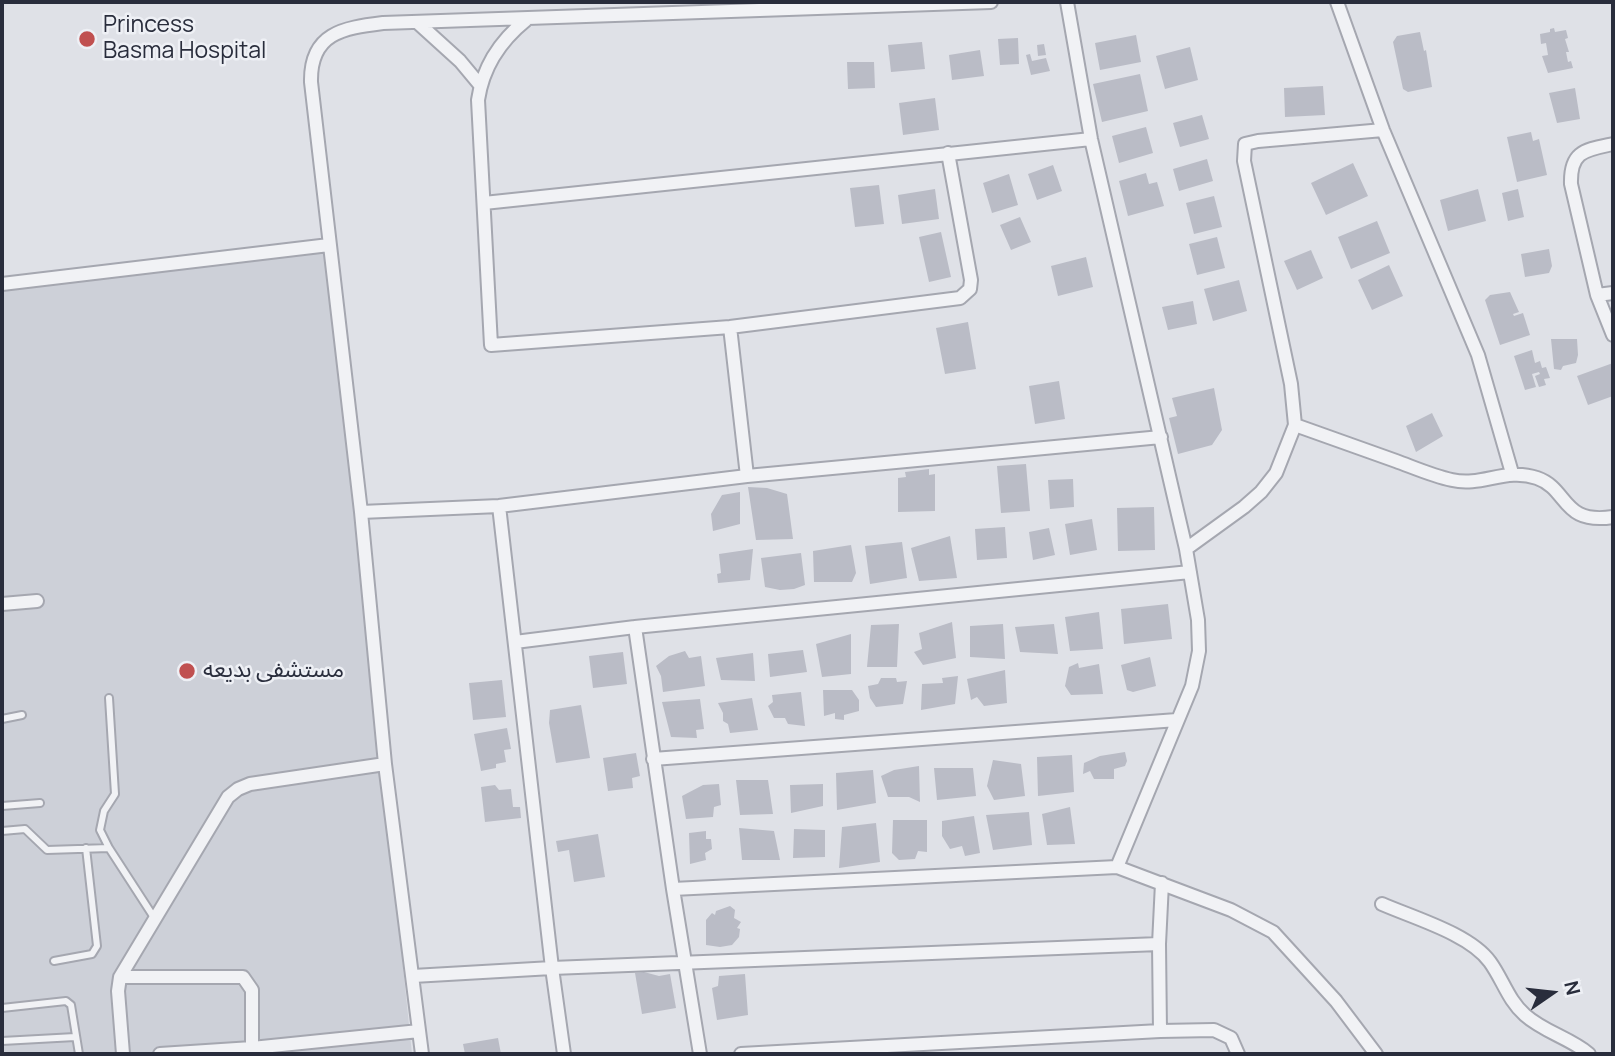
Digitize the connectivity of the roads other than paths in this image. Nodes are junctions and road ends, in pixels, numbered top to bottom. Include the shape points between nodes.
1 (991, 2) edge
2 (1066, 2) edge
3 (1337, 2) edge
4 (809, 5) edge
5 (526, 20) junction
6 (417, 22) junction
7 (480, 85) junction
8 (1383, 130) junction
9 (1091, 139) junction
10 (1613, 144) edge
11 (948, 153) junction
12 (484, 203) junction
13 (329, 245) junction
14 (2, 284) edge
15 (1613, 293) edge
16 (1597, 295) junction
17 (730, 327) junction
18 (1613, 335) edge
19 (1295, 425) junction
20 (1160, 437) junction
21 (1512, 473) junction
22 (747, 476) junction
23 (499, 506) junction
24 (361, 512) junction
25 (1613, 517) edge
26 (1186, 549) junction
27 (1190, 572) junction
28 (37, 601) dead end
29 (2, 604) edge
30 (635, 627) junction
31 (515, 642) junction
32 (109, 698) dead end
33 (22, 715) dead end
34 (2, 719) edge
35 (1177, 720) junction
36 (653, 758) junction
37 (386, 764) junction
38 (40, 803) dead end
39 (2, 806) edge
40 (2, 831) edge
41 (86, 848) junction
42 (109, 848) junction
43 (1117, 867) junction
44 (1161, 883) junction
45 (673, 889) junction
46 (1382, 904) dead end
47 (156, 920) junction
48 (1159, 944) junction
49 (54, 961) dead end
50 (686, 962) junction
51 (552, 968) junction
52 (413, 976) junction
53 (120, 977) junction
54 (2, 1008) edge
55 (419, 1031) junction
56 (1160, 1031) junction
57 (75, 1037) junction
58 (2, 1041) edge
59 (253, 1048) junction
60 (822, 1052) edge
61 (192, 1053) edge
62 (79, 1054) edge
63 (123, 1054) edge
64 (160, 1054) edge
65 (422, 1054) edge
66 (564, 1054) edge
67 (700, 1054) edge
68 (741, 1054) edge
69 (1238, 1054) edge
70 (1376, 1054) edge
71 (1589, 1054) edge

1 - 4 street
2 - 9 street
3 - 8 street
4 - 5 street
5 - 6 street
5 - 7 street via 505,38
6 - 7 street
6 - 13 street via 342,30 322,43 312,60
7 - 12 street
8 - 19 street via 1245,144 1244,161 1289,374
8 - 21 street via 1478,355
9 - 11 street
9 - 20 street
10 - 16 street via 1581,153 1570,170
11 - 12 street
11 - 17 street via 971,280 966,295
12 - 17 street via 491,345
13 - 14 street
13 - 24 street
15 - 16 street
16 - 18 street
17 - 22 street
19 - 21 street via 1454,481
19 - 26 street via 1276,472 1261,492
20 - 22 street
20 - 26 street
21 - 25 street via 1542,479 1586,517
22 - 23 street
23 - 24 street
23 - 31 street
24 - 37 street
26 - 27 street
27 - 30 street
27 - 35 street via 1199,651 1192,685
28 - 29 street
30 - 31 street
30 - 36 street
31 - 51 street
32 - 42 lane via 115,794 104,811 100,830
33 - 34 lane
35 - 36 street
35 - 43 street
36 - 45 street
37 - 47 street via 238,789 228,797
37 - 52 street
38 - 39 lane
40 - 41 lane via 25,829 47,850
41 - 42 lane
41 - 49 lane via 97,946 92,954
42 - 47 lane
43 - 44 street
43 - 45 street
44 - 48 street
44 - 70 street via 1231,910 1272,932 1336,1001
45 - 50 street
46 - 71 street via 1477,948 1527,1018
47 - 53 street
48 - 50 street
48 - 56 street
50 - 51 street
50 - 67 street
51 - 52 street
51 - 66 street
52 - 55 street
53 - 59 street via 243,977 251,989
53 - 63 street
54 - 57 lane via 66,1001 71,1005
55 - 59 street
55 - 65 street
56 - 60 street
56 - 69 street via 1214,1030 1231,1038
57 - 58 lane
57 - 62 lane
59 - 61 street
60 - 68 street
61 - 64 street

